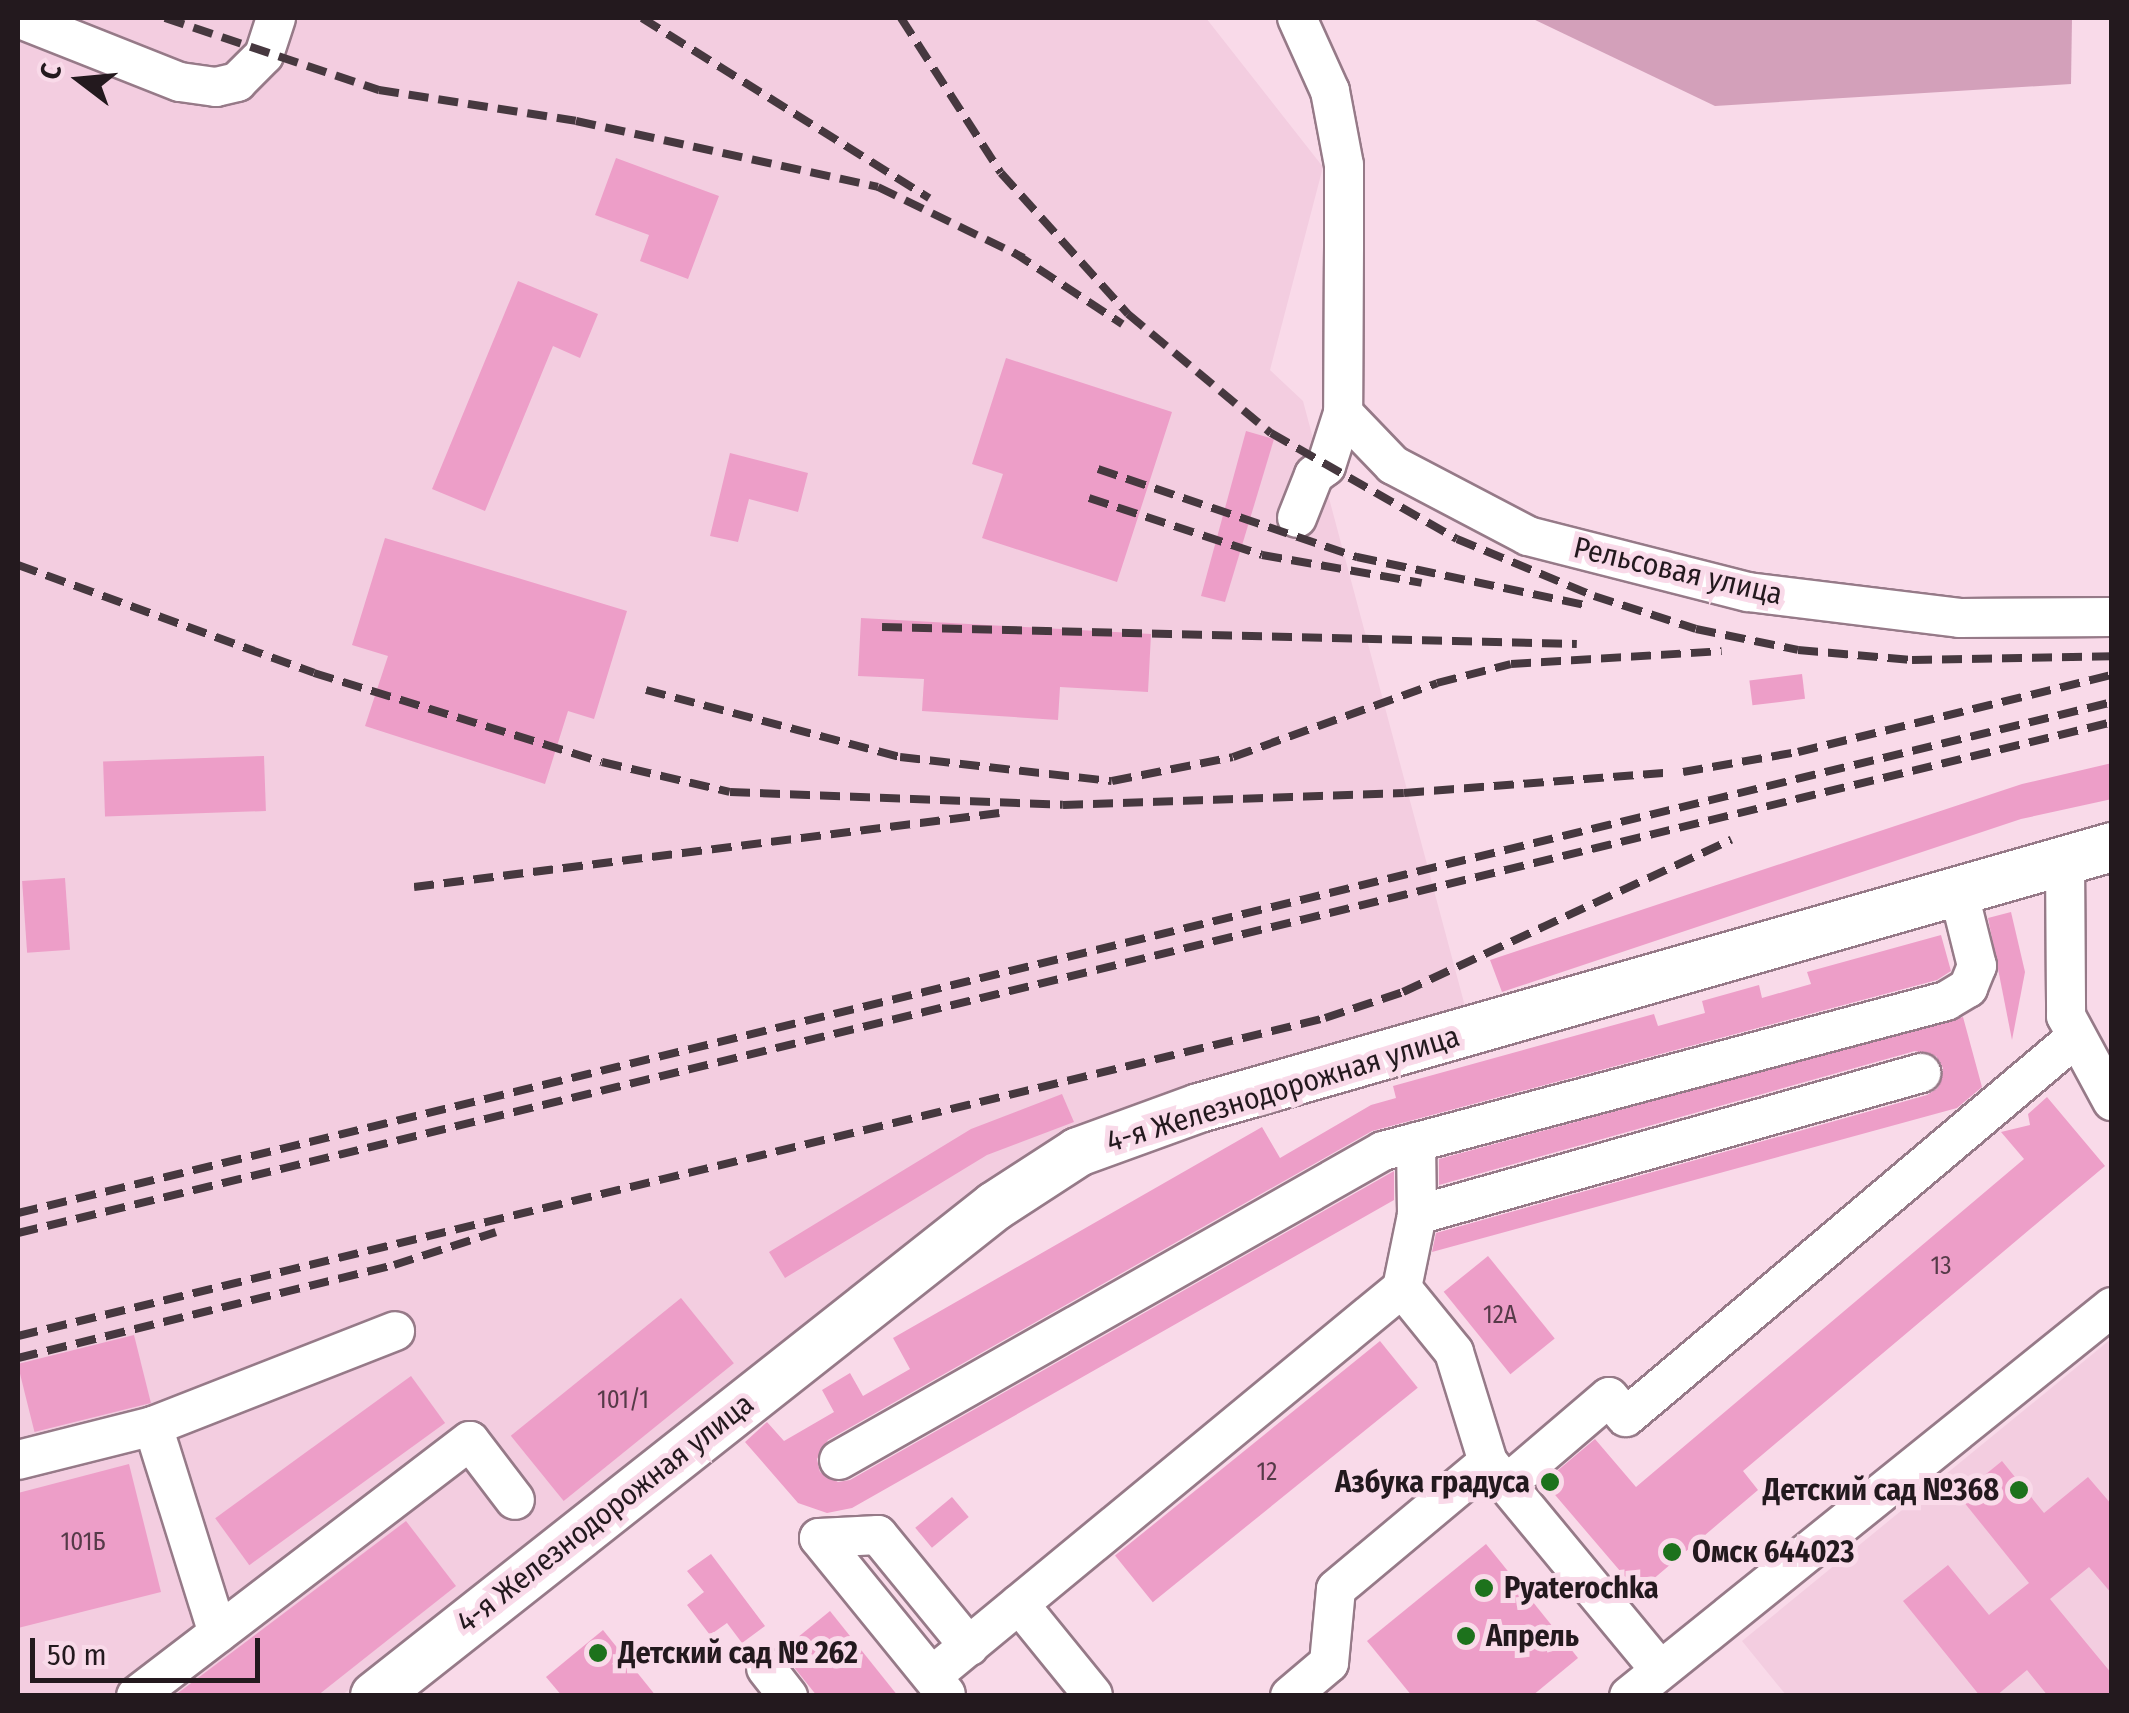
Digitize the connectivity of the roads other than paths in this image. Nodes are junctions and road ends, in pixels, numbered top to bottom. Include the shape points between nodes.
1 (18, 18) edge
2 (276, 18) edge
3 (1297, 18) edge
4 (1343, 414) junction
5 (1297, 518) dead end
6 (2112, 618) edge
7 (2112, 848) edge
8 (2064, 859) junction
9 (1958, 890) junction
10 (2074, 1038) junction
11 (1921, 1073) dead end
12 (2112, 1100) edge
13 (1416, 1142) junction
14 (1417, 1215) junction
15 (1402, 1288) junction
16 (2112, 1307) edge
17 (395, 1331) dead end
18 (153, 1426) junction
19 (18, 1460) edge
20 (839, 1460) dead end
21 (1498, 1473) junction
22 (515, 1500) dead end
23 (1019, 1604) junction
24 (218, 1633) junction
25 (969, 1646) junction
26 (1660, 1670) junction
27 (940, 1686) edge
28 (1093, 1694) edge
29 (136, 1696) edge
30 (375, 1696) edge
31 (1290, 1696) edge
32 (1629, 1696) edge

1 - 2 street via 180,82 216,87 237,82 264,55
3 - 4 street via 1330,91 1344,164
4 - 5 street via 1326,466 1314,475
4 - 6 street, Рельсовая улица via 1393,465 1528,536 1748,592 1959,618
7 - 8 main road, 4-я Железнодорожная улица
8 - 9 main road, 4-я Железнодорожная улица
8 - 10 street via 2063,978
9 - 13 street via 1977,966 1968,988 1946,1001
9 - 30 main road, 4-я Железнодорожная улица via 1199,1108 1078,1152 994,1206
10 - 12 street
10 - 21 street via 1626,1417 1609,1397
11 - 14 street
13 - 14 street
13 - 20 street via 1384,1151
14 - 15 street via 1406,1242
15 - 21 street via 1454,1352
15 - 23 street
16 - 26 street
17 - 18 street
18 - 19 street
18 - 24 street
21 - 26 street
21 - 31 street via 1336,1589 1329,1663
22 - 24 street via 470,1441
23 - 25 street
23 - 28 street
24 - 29 street
25 - 27 street
25 - 27 street via 878,1534 818,1538
26 - 32 street

